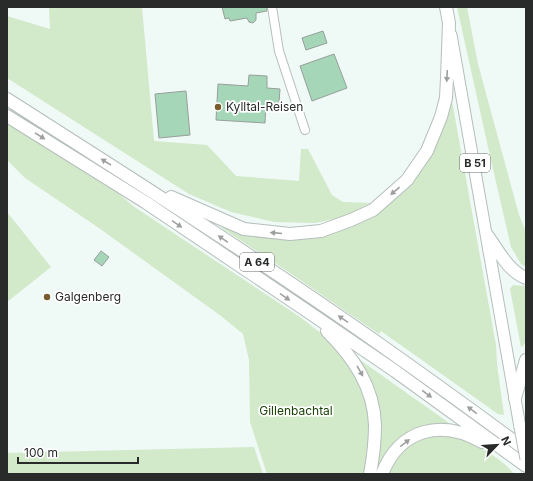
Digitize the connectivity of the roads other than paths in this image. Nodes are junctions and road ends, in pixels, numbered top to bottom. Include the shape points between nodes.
1 (272, 7) edge
2 (446, 7) edge
3 (449, 23) junction
4 (7, 99) edge
5 (7, 116) edge
6 (305, 130) dead end
7 (139, 183) junction
8 (487, 235) junction
9 (526, 278) edge
10 (307, 311) junction
11 (526, 360) edge
12 (515, 398) junction
13 (526, 450) edge
14 (526, 459) edge
15 (526, 467) edge
16 (370, 474) edge
17 (382, 474) edge

1 - 6 street via 279,51
2 - 3 highway, B 51
3 -> 7 highway via 446,98 428,151 407,180 373,210 321,231 290,234 244,230
3 - 8 main road, B 51
7 -> 4 highway, A 64
5 -> 10 highway, A 64 via 145,202
13 -> 7 highway, A 64 via 375,341
8 - 9 highway via 511,268
8 - 12 main road, B 51
10 -> 15 highway, A 64 via 395,371
10 -> 16 highway via 350,356 366,384 375,424
11 - 12 highway
12 - 14 main road, B 51, bridge
17 -> 15 highway via 394,452 404,443 418,434 436,429 453,430 471,436

